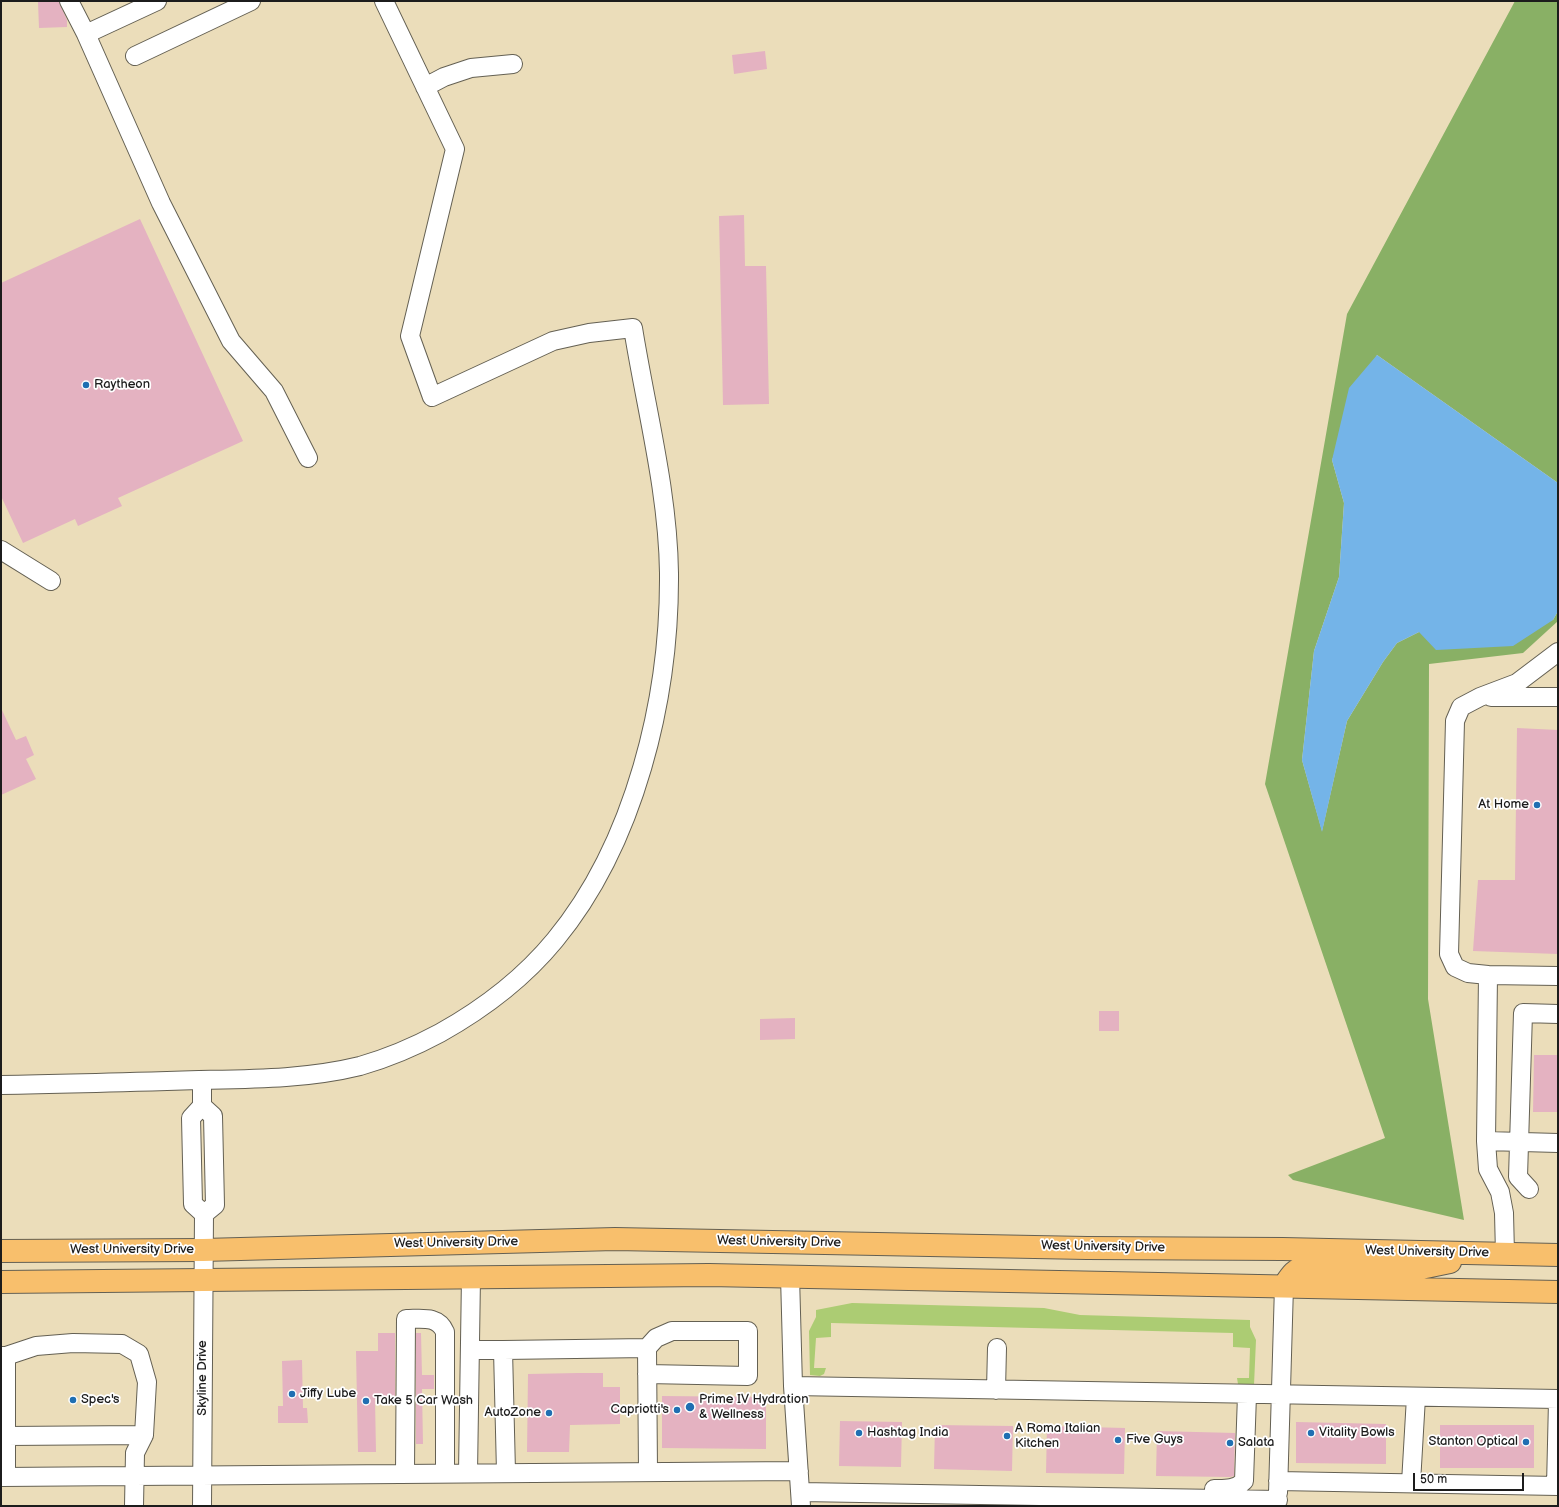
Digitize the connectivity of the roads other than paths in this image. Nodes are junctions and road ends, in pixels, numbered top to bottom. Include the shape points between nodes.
1 (69, 1) edge
2 (157, 1) edge
3 (251, 1) edge
4 (384, 1) edge
5 (86, 34) junction
6 (135, 56) dead end
7 (513, 64) dead end
8 (425, 87) junction
9 (308, 458) dead end
10 (1, 550) edge
11 (50, 581) dead end
12 (1558, 652) edge
13 (1480, 697) junction
14 (1558, 697) edge
15 (1488, 975) junction
16 (1558, 976) edge
17 (1558, 1014) edge
18 (202, 1080) junction
19 (1, 1086) edge
20 (1486, 1141) junction
21 (1519, 1142) junction
22 (1558, 1143) edge
23 (1530, 1188) dead end
24 (789, 1242) junction
25 (1019, 1246) junction
26 (1283, 1249) junction
27 (203, 1250) junction
28 (1, 1251) edge
29 (1497, 1254) junction
30 (1558, 1255) edge
31 (790, 1276) junction
32 (471, 1277) junction
33 (204, 1280) junction
34 (1, 1282) edge
35 (1284, 1286) junction
36 (1558, 1292) edge
37 (647, 1348) junction
38 (997, 1348) dead end
39 (470, 1350) junction
40 (503, 1350) junction
41 (4, 1356) edge
42 (647, 1374) junction
43 (793, 1386) junction
44 (996, 1390) junction
45 (1247, 1395) junction
46 (1281, 1395) junction
47 (1416, 1397) junction
48 (1558, 1400) edge
49 (144, 1435) junction
50 (6, 1436) junction
51 (799, 1471) junction
52 (506, 1472) junction
53 (648, 1472) junction
54 (405, 1473) junction
55 (445, 1473) junction
56 (468, 1473) junction
57 (202, 1474) junction
58 (134, 1475) junction
59 (4, 1477) edge
60 (1278, 1481) junction
61 (1411, 1483) junction
62 (1557, 1486) edge
63 (1167, 1498) junction
64 (801, 1499) edge
65 (1278, 1503) edge
66 (134, 1506) edge
67 (202, 1506) edge

1 - 5 street
2 - 5 street
3 - 6 street
4 - 8 street
5 - 9 street via 161,203 231,341 274,391
7 - 8 street via 471,68
8 - 18 street via 455,149 410,336 432,397 553,341 589,333 633,328 659,474 668,559 664,653 652,729 622,825 610,854 590,890 554,942 493,999 420,1043 362,1065 306,1076
10 - 11 street
12 - 13 street via 1517,683
13 - 14 street
13 - 15 street via 1461,707 1455,721 1450,954 1455,967 1468,973
15 - 16 street
15 - 20 street
17 - 21 street via 1522,1013
18 - 19 street
18 - 27 street, Skyline Drive via 202,1106 191,1118 193,1204 204,1214
20 - 21 street
20 - 29 street via 1488,1169 1500,1192 1504,1213
21 - 22 street
21 - 23 street via 1518,1177
24 - 25 highway, West University Drive
24 - 27 highway, West University Drive via 615,1239
24 - 31 highway
25 - 26 highway, West University Drive
25 - 31 highway via 998,1253 820,1250 809,1255
26 - 29 highway, West University Drive
26 - 35 highway
27 - 28 highway, West University Drive
27 - 33 street, Skyline Drive
29 - 30 highway, West University Drive
29 - 35 highway via 1416,1269 1300,1267
31 - 32 highway via 601,1274
31 - 35 highway
31 - 43 street
32 - 33 highway
32 - 39 street
33 - 34 highway
33 - 57 street, Skyline Drive
35 - 36 highway
35 - 46 street
37 - 40 street
37 - 42 street
37 - 42 street via 656,1338 672,1331 748,1331 748,1376
38 - 44 street
39 - 40 street
39 - 56 street
40 - 52 street
41 - 49 street via 36,1346 73,1343 122,1344 139,1354 147,1382
41 - 50 street
42 - 53 street
43 - 44 street
43 - 51 street
44 - 45 street
45 - 46 street
45 - 63 street via 1244,1481 1231,1489 1185,1489
46 - 47 street
46 - 60 street
47 - 48 street
47 - 61 street
48 - 62 street
49 - 50 street
49 - 58 street via 135,1452
50 - 59 street
51 - 53 street
51 - 64 street
52 - 53 street
52 - 56 street
54 - 55 street
54 - 55 street via 406,1319 434,1319 442,1325 445,1332
54 - 57 street
55 - 56 street
57 - 58 street
57 - 67 street, Skyline Drive
58 - 59 street
58 - 66 street
60 - 61 street
60 - 65 street
61 - 62 street
63 - 64 street
63 - 65 street

